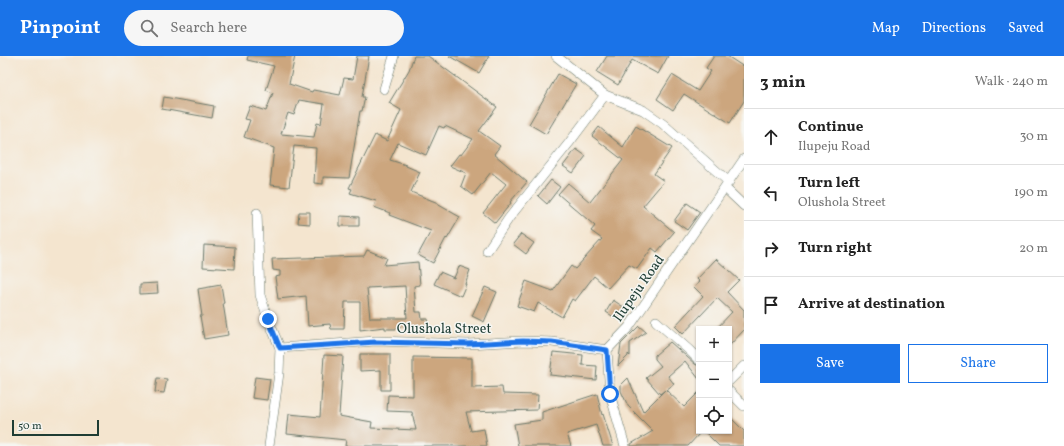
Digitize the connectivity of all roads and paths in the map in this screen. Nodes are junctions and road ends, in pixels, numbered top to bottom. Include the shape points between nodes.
1 (394, 56) edge
2 (556, 56) edge
3 (384, 89) dead end
4 (605, 95) junction
5 (744, 159) edge
6 (727, 185) junction
7 (744, 206) edge
8 (257, 213) dead end
9 (487, 251) dead end
10 (656, 321) dead end
11 (280, 348) junction
12 (607, 350) junction
13 (696, 357) edge
14 (744, 366) edge
15 (732, 378) edge
16 (732, 394) edge
17 (744, 406) edge
18 (269, 446) edge
19 (625, 446) edge

1 - 3 street
2 - 4 street
4 - 6 street via 643,110 663,124
4 - 9 street via 509,218
5 - 6 street, Ilupeju Road
6 - 7 street
6 - 12 street, Ilupeju Road via 629,327
8 - 11 street via 260,295
10 - 13 street
11 - 12 street, Olushola Street via 376,342 468,344 523,341 552,342
11 - 18 street
12 - 19 street via 610,394
14 - 15 street
16 - 17 street

